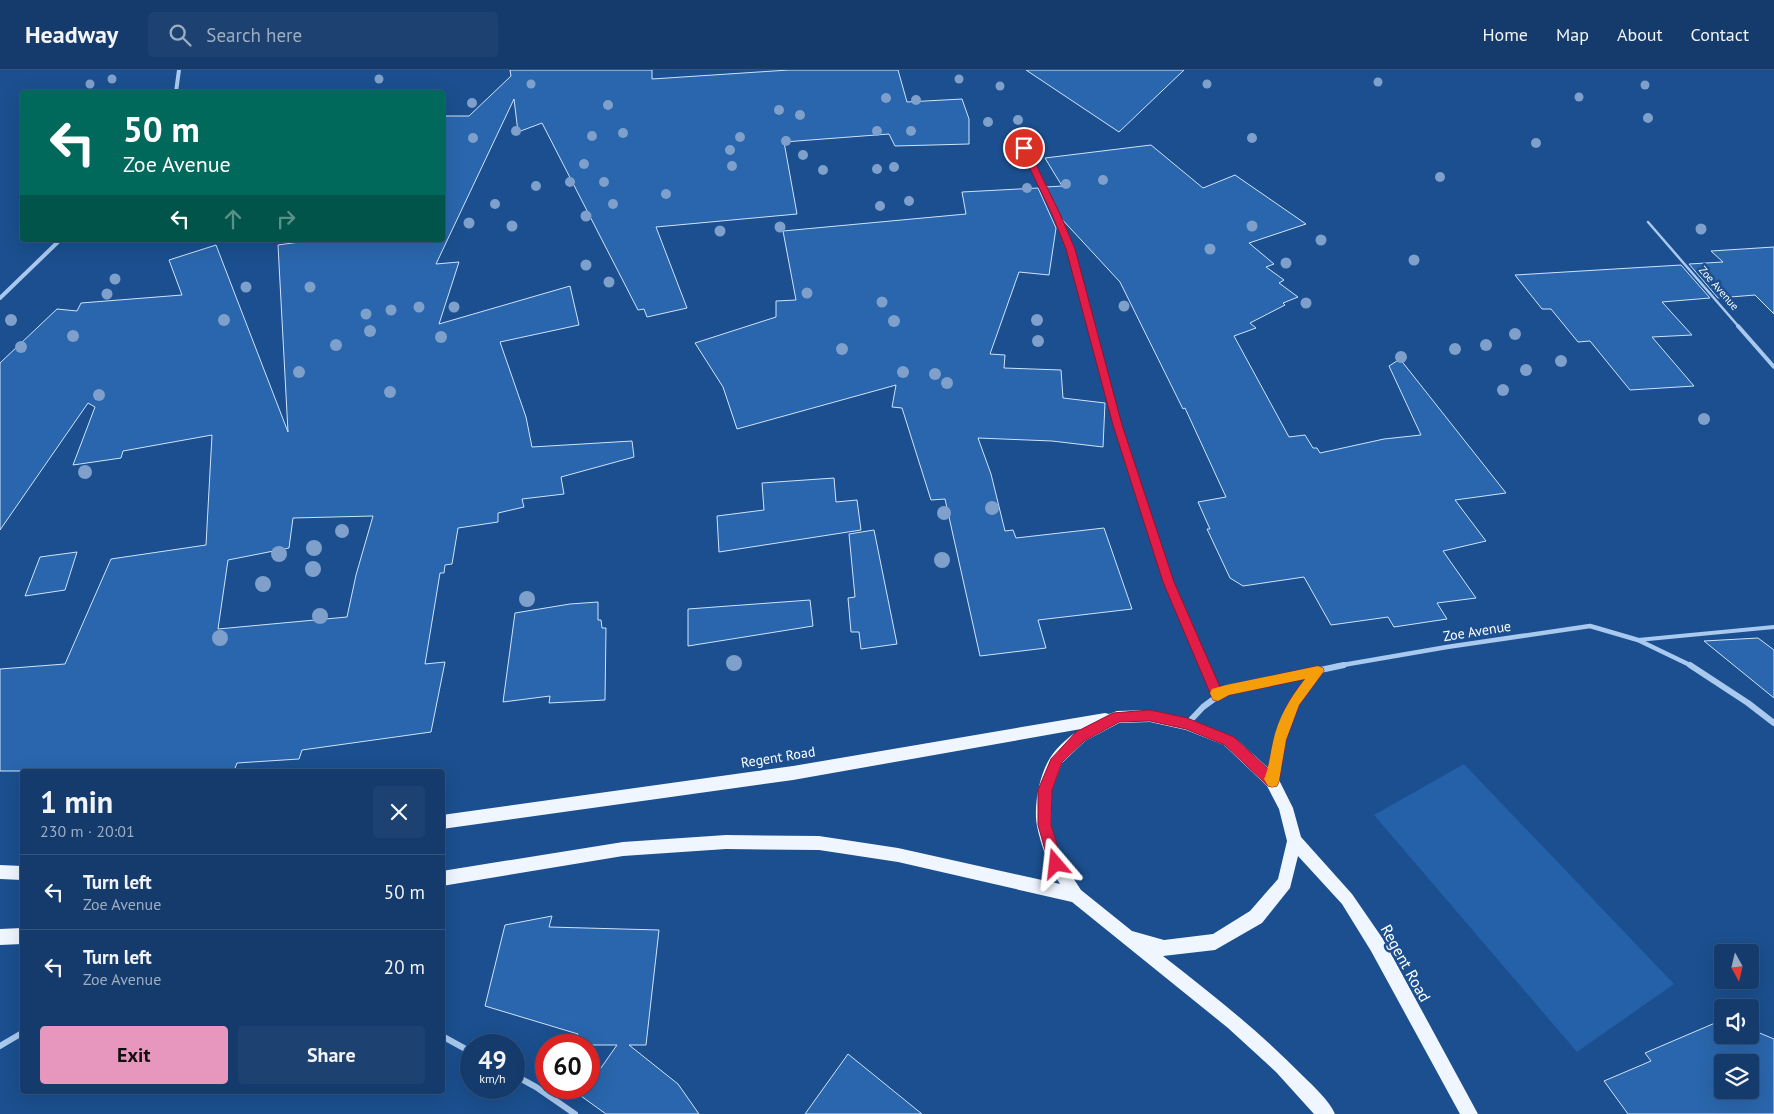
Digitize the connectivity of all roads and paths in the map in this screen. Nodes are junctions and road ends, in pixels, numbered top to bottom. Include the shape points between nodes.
1 (179, 70) edge
2 (176, 90) edge
3 (1024, 148) dead end
4 (1648, 222) dead end
5 (58, 242) edge
6 (0, 298) edge
7 (1774, 367) edge
8 (1774, 627) edge
9 (1638, 640) junction
10 (1318, 671) junction
11 (1218, 696) junction
12 (1118, 717) junction
13 (1774, 723) edge
14 (1187, 724) junction
15 (1272, 781) junction
16 (445, 822) edge
17 (1294, 841) junction
18 (0, 872) edge
19 (20, 873) edge
20 (445, 879) edge
21 (1076, 895) junction
22 (20, 936) edge
23 (0, 937) edge
24 (1128, 938) junction
25 (20, 1034) edge
26 (445, 1038) edge
27 (0, 1046) edge
28 (460, 1046) edge
29 (525, 1080) edge
30 (575, 1114) edge
31 (1326, 1114) edge
32 (1469, 1114) edge

1 - 2 street
3 - 11 street via 1070,249 1118,425 1168,582
4 - 7 lane, Zoe Avenue
5 - 6 street
8 - 9 lane, Zoe Avenue
9 - 10 street, Zoe Avenue via 1590,626 1447,647
9 - 13 street, Zoe Avenue via 1690,666
10 - 11 street, Zoe Avenue via 1226,690
10 - 15 street via 1294,702 1280,740
11 - 14 street, Zoe Avenue
12 - 14 main road, Regent Road via 1150,716
12 - 16 main road, Regent Road via 793,773
12 - 21 main road via 1080,736 1057,759 1045,790 1044,825 1053,856
14 - 15 main road, Regent Road via 1230,741
15 - 17 main road, Regent Road via 1286,808
17 - 24 main road via 1285,883 1256,917 1216,942 1164,948
17 - 32 main road, Regent Road via 1347,899 1372,937
18 - 19 main road
20 - 21 main road via 624,849 726,842 819,843 898,855
21 - 24 main road
22 - 23 main road
24 - 31 main road via 1229,1019 1304,1088
25 - 27 street
26 - 28 street
29 - 30 street

